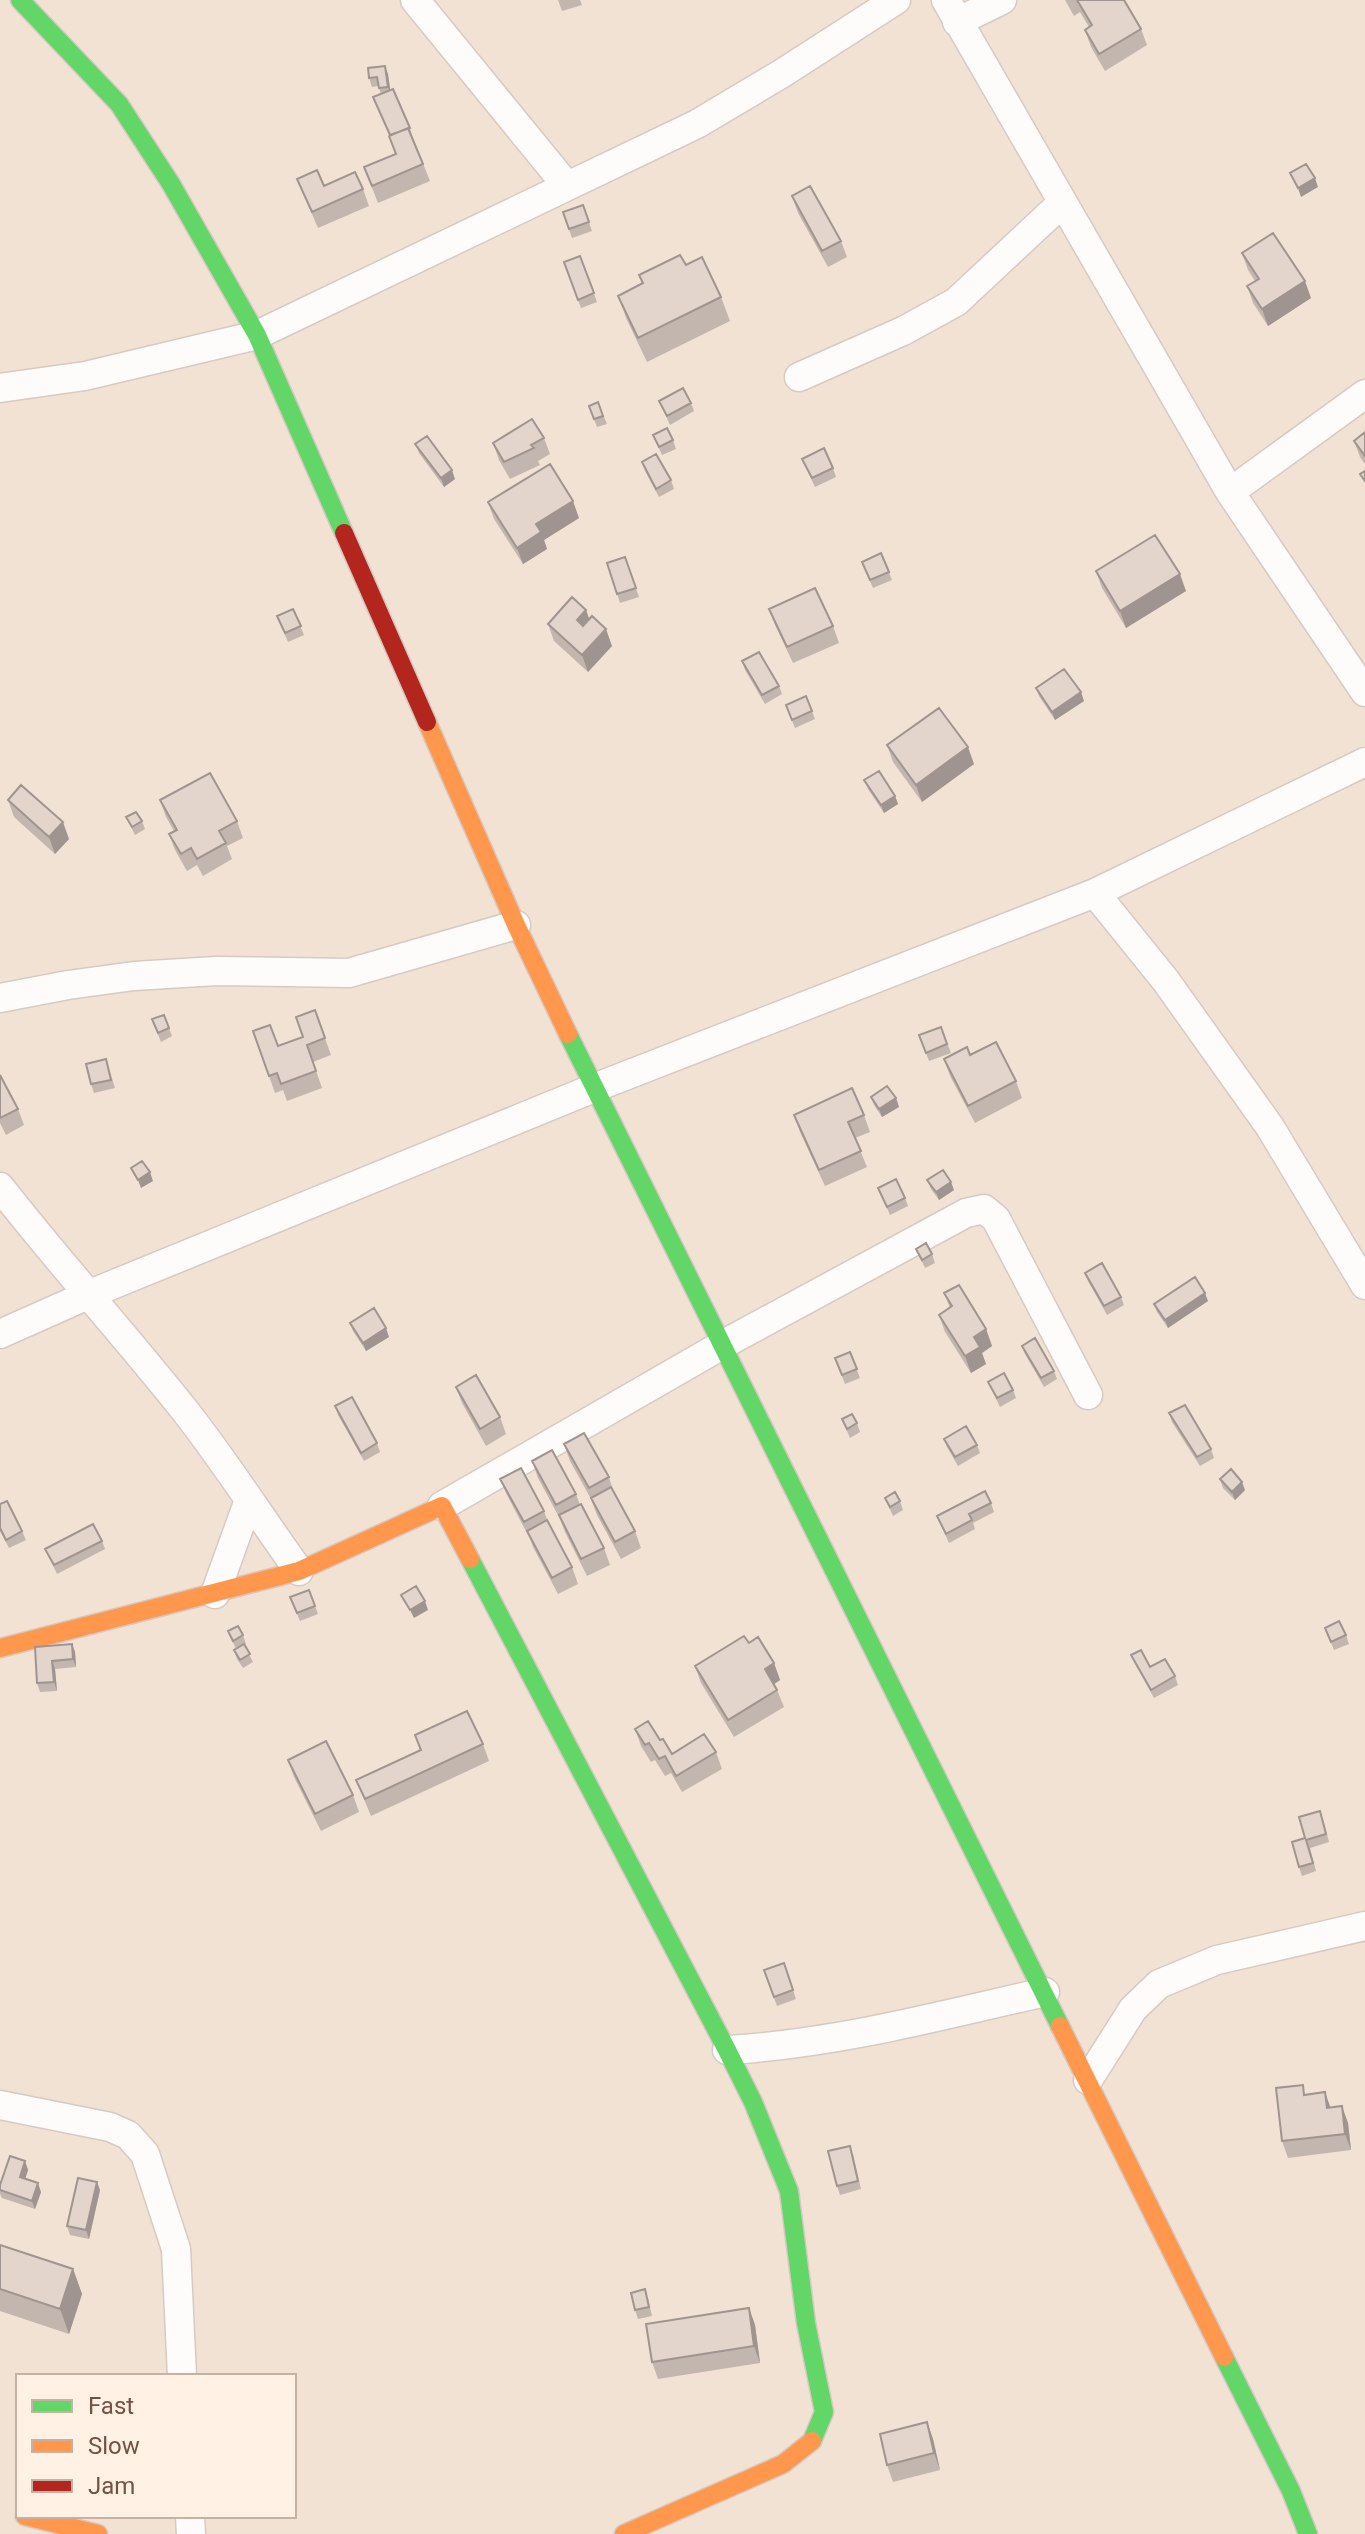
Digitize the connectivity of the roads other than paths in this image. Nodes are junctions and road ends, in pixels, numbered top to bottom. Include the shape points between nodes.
1 (20, 0) edge
2 (415, 0) edge
3 (896, 0) edge
4 (1002, 0) edge
5 (952, 11) edge
6 (567, 186) junction
7 (1062, 203) junction
8 (257, 335) junction
9 (799, 377) dead end
10 (0, 388) edge
11 (1365, 394) edge
12 (1230, 492) junction
13 (1365, 692) edge
14 (1365, 762) edge
15 (1095, 893) junction
16 (516, 925) junction
17 (0, 998) edge
18 (594, 1088) junction
19 (0, 1187) edge
20 (1365, 1285) edge
21 (90, 1294) junction
22 (0, 1334) edge
23 (722, 1345) junction
24 (1088, 1395) dead end
25 (249, 1500) junction
26 (442, 1506) junction
27 (299, 1571) junction
28 (215, 1594) junction
29 (0, 1648) edge
30 (1365, 1926) edge
31 (1045, 1992) junction
32 (727, 2050) junction
33 (1088, 2080) junction
34 (0, 2105) edge
35 (182, 2374) edge
36 (33, 2518) edge
37 (98, 2534) edge
38 (624, 2534) edge
39 (1308, 2534) edge

1 - 8 street via 119,104
2 - 6 street
3 - 6 street via 697,124
4 - 5 street
5 - 7 street
6 - 8 street
7 - 9 street via 956,302
7 - 12 street
8 - 10 street via 85,376
8 - 16 street
11 - 12 street
12 - 13 street
14 - 15 street
15 - 18 street
15 - 20 street via 1166,981 1270,1127
16 - 17 street via 349,973 134,976
16 - 18 street
18 - 21 street
18 - 23 street
19 - 21 street
21 - 22 street
21 - 25 street via 187,1413
23 - 24 street via 966,1213 984,1209 1000,1226
23 - 26 street
23 - 31 street
25 - 27 street
25 - 28 street
26 - 27 street
26 - 32 street
27 - 28 street
28 - 29 street
30 - 33 street via 1217,1960 1159,1984 1133,2009
31 - 32 street via 785,2047
31 - 33 street
32 - 38 street via 789,2191 824,2412 812,2441 783,2464
33 - 39 street
34 - 35 street via 110,2127 128,2135 145,2154 176,2249
36 - 37 street

